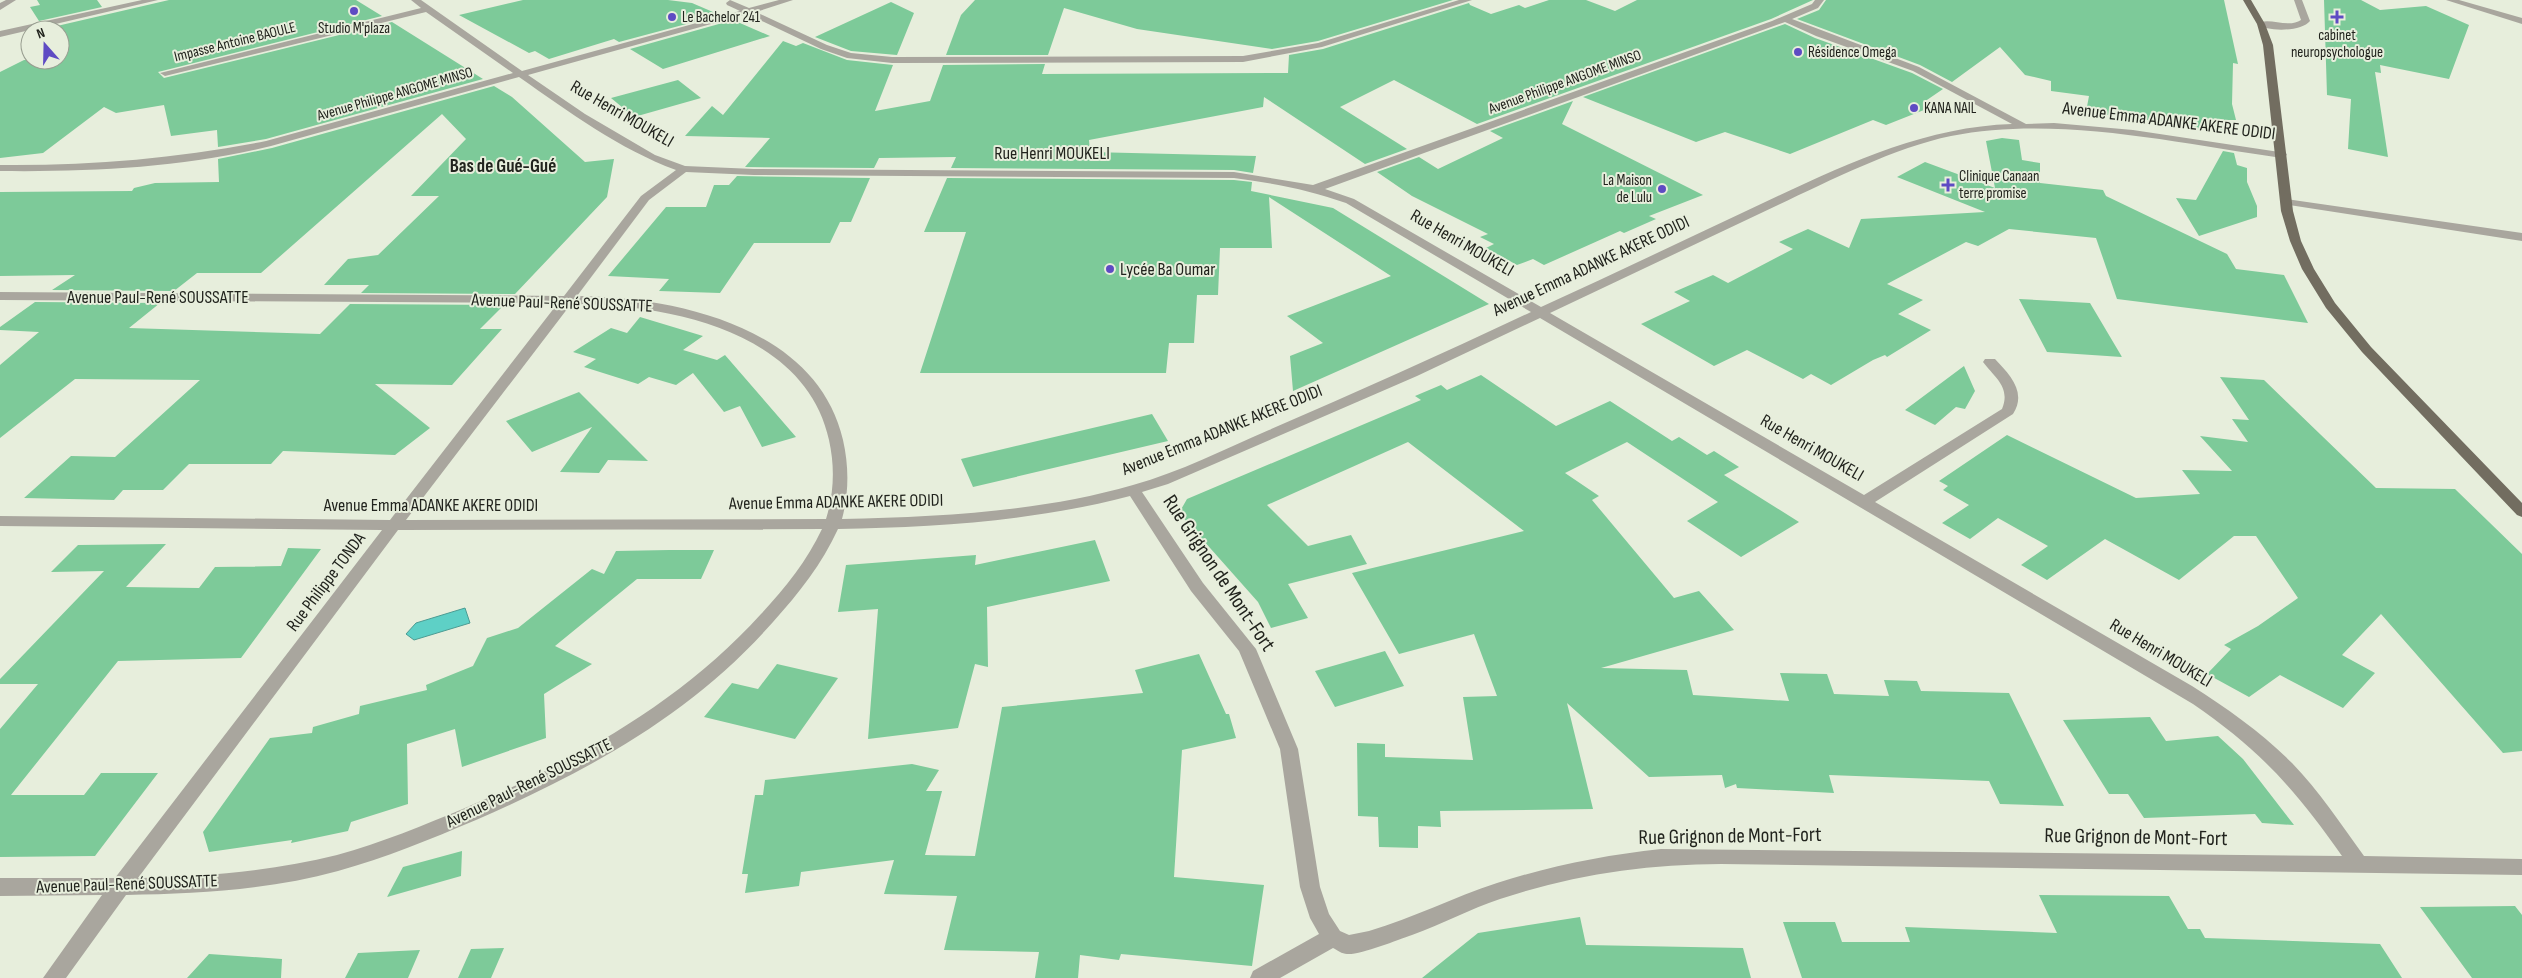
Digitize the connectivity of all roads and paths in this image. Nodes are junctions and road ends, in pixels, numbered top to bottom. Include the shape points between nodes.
1 (12, 0) edge
2 (154, 0) edge
3 (415, 0) edge
4 (789, 0) edge
5 (1468, 0) edge
6 (1820, 0) edge
7 (2247, 0) edge
8 (2298, 0) edge
9 (2450, 0) edge
10 (731, 2) edge
11 (0, 7) edge
12 (427, 9) junction
13 (750, 11) junction
14 (1785, 19) junction
15 (2522, 21) edge
16 (2261, 24) junction
17 (691, 26) junction
18 (0, 34) edge
19 (165, 73) dead end
20 (521, 74) junction
21 (2024, 127) junction
22 (2282, 155) junction
23 (0, 168) edge
24 (684, 169) junction
25 (1316, 188) junction
26 (2286, 202) junction
27 (2522, 238) edge
28 (0, 296) edge
29 (568, 300) junction
30 (1541, 312) junction
31 (1990, 362) dead end
32 (1134, 491) junction
33 (1864, 502) junction
34 (2522, 512) edge
35 (0, 521) edge
36 (833, 524) junction
37 (393, 526) junction
38 (2358, 864) junction
39 (2522, 867) edge
40 (120, 886) junction
41 (0, 887) edge
42 (1333, 937) junction
43 (54, 978) edge
44 (1261, 978) edge

1 - 11 street
2 - 18 street
3 - 12 street, Rue Henri MOUKELI
4 - 13 street, Avenue Philippe ANGOME MINSO
5 - 13 street via 1297,50 1259,58 1207,61 863,58 824,47
6 - 14 street, Avenue Philippe ANGOME MINSO via 1815,6
7 - 16 main road
8 - 16 street via 2306,21 2303,24
9 - 15 street
10 - 13 street
10 - 17 street
12 - 19 street, Impasse Antoine BAOULE
12 - 20 street, Rue Henri MOUKELI
13 - 17 street, Avenue Philippe ANGOME MINSO
14 - 21 street via 1916,69
14 - 25 street, Avenue Philippe ANGOME MINSO
16 - 22 main road via 2268,45
17 - 20 street, Avenue Philippe ANGOME MINSO
20 - 23 street, Avenue Philippe ANGOME MINSO via 236,151 114,167
20 - 24 street, Rue Henri MOUKELI via 638,150 665,164
21 - 22 street, Avenue Emma ADANKE AKERE ODIDI via 2088,128
21 - 30 street, Avenue Emma ADANKE AKERE ODIDI via 1950,133 1913,143 1820,181
22 - 26 main road
24 - 25 street, Rue Henri MOUKELI via 1205,174 1264,178
24 - 29 street, Rue Philippe TONDA via 645,198
25 - 30 street, Rue Henri MOUKELI via 1367,210
26 - 27 street
26 - 34 main road via 2300,253 2334,311 2406,394
28 - 29 street, Avenue Paul-René SOUSSATTE
29 - 36 street, Avenue Paul-René SOUSSATTE via 637,303 698,314 748,334 780,354 821,398 834,430 839,487
29 - 37 street, Rue Philippe TONDA
30 - 32 street, Avenue Emma ADANKE AKERE ODIDI via 1412,373
30 - 33 street, Rue Henri MOUKELI
31 - 33 street via 2012,391 2014,401 2008,411
32 - 36 street, Avenue Emma ADANKE AKERE ODIDI via 969,519
32 - 42 street, Rue Grignon de Mont-Fort via 1198,587 1246,649 1266,691 1289,749 1310,887 1320,918
33 - 38 street, Rue Henri MOUKELI via 2216,710 2286,769 2309,795
35 - 37 street, Avenue Emma ADANKE AKERE ODIDI
36 - 37 street, Avenue Emma ADANKE AKERE ODIDI
36 - 40 street, Avenue Paul-René SOUSSATTE via 799,581 764,621 700,682 663,712 545,779 380,850 326,865 258,878 199,884
37 - 40 street, Rue Philippe TONDA
38 - 39 street, Rue Grignon de Mont-Fort
38 - 42 street, Rue Grignon de Mont-Fort via 1721,856 1654,858 1585,869 1518,885 1364,942 1347,944
40 - 41 street, Avenue Paul-René SOUSSATTE
40 - 43 street, Rue Philippe TONDA
42 - 44 street

